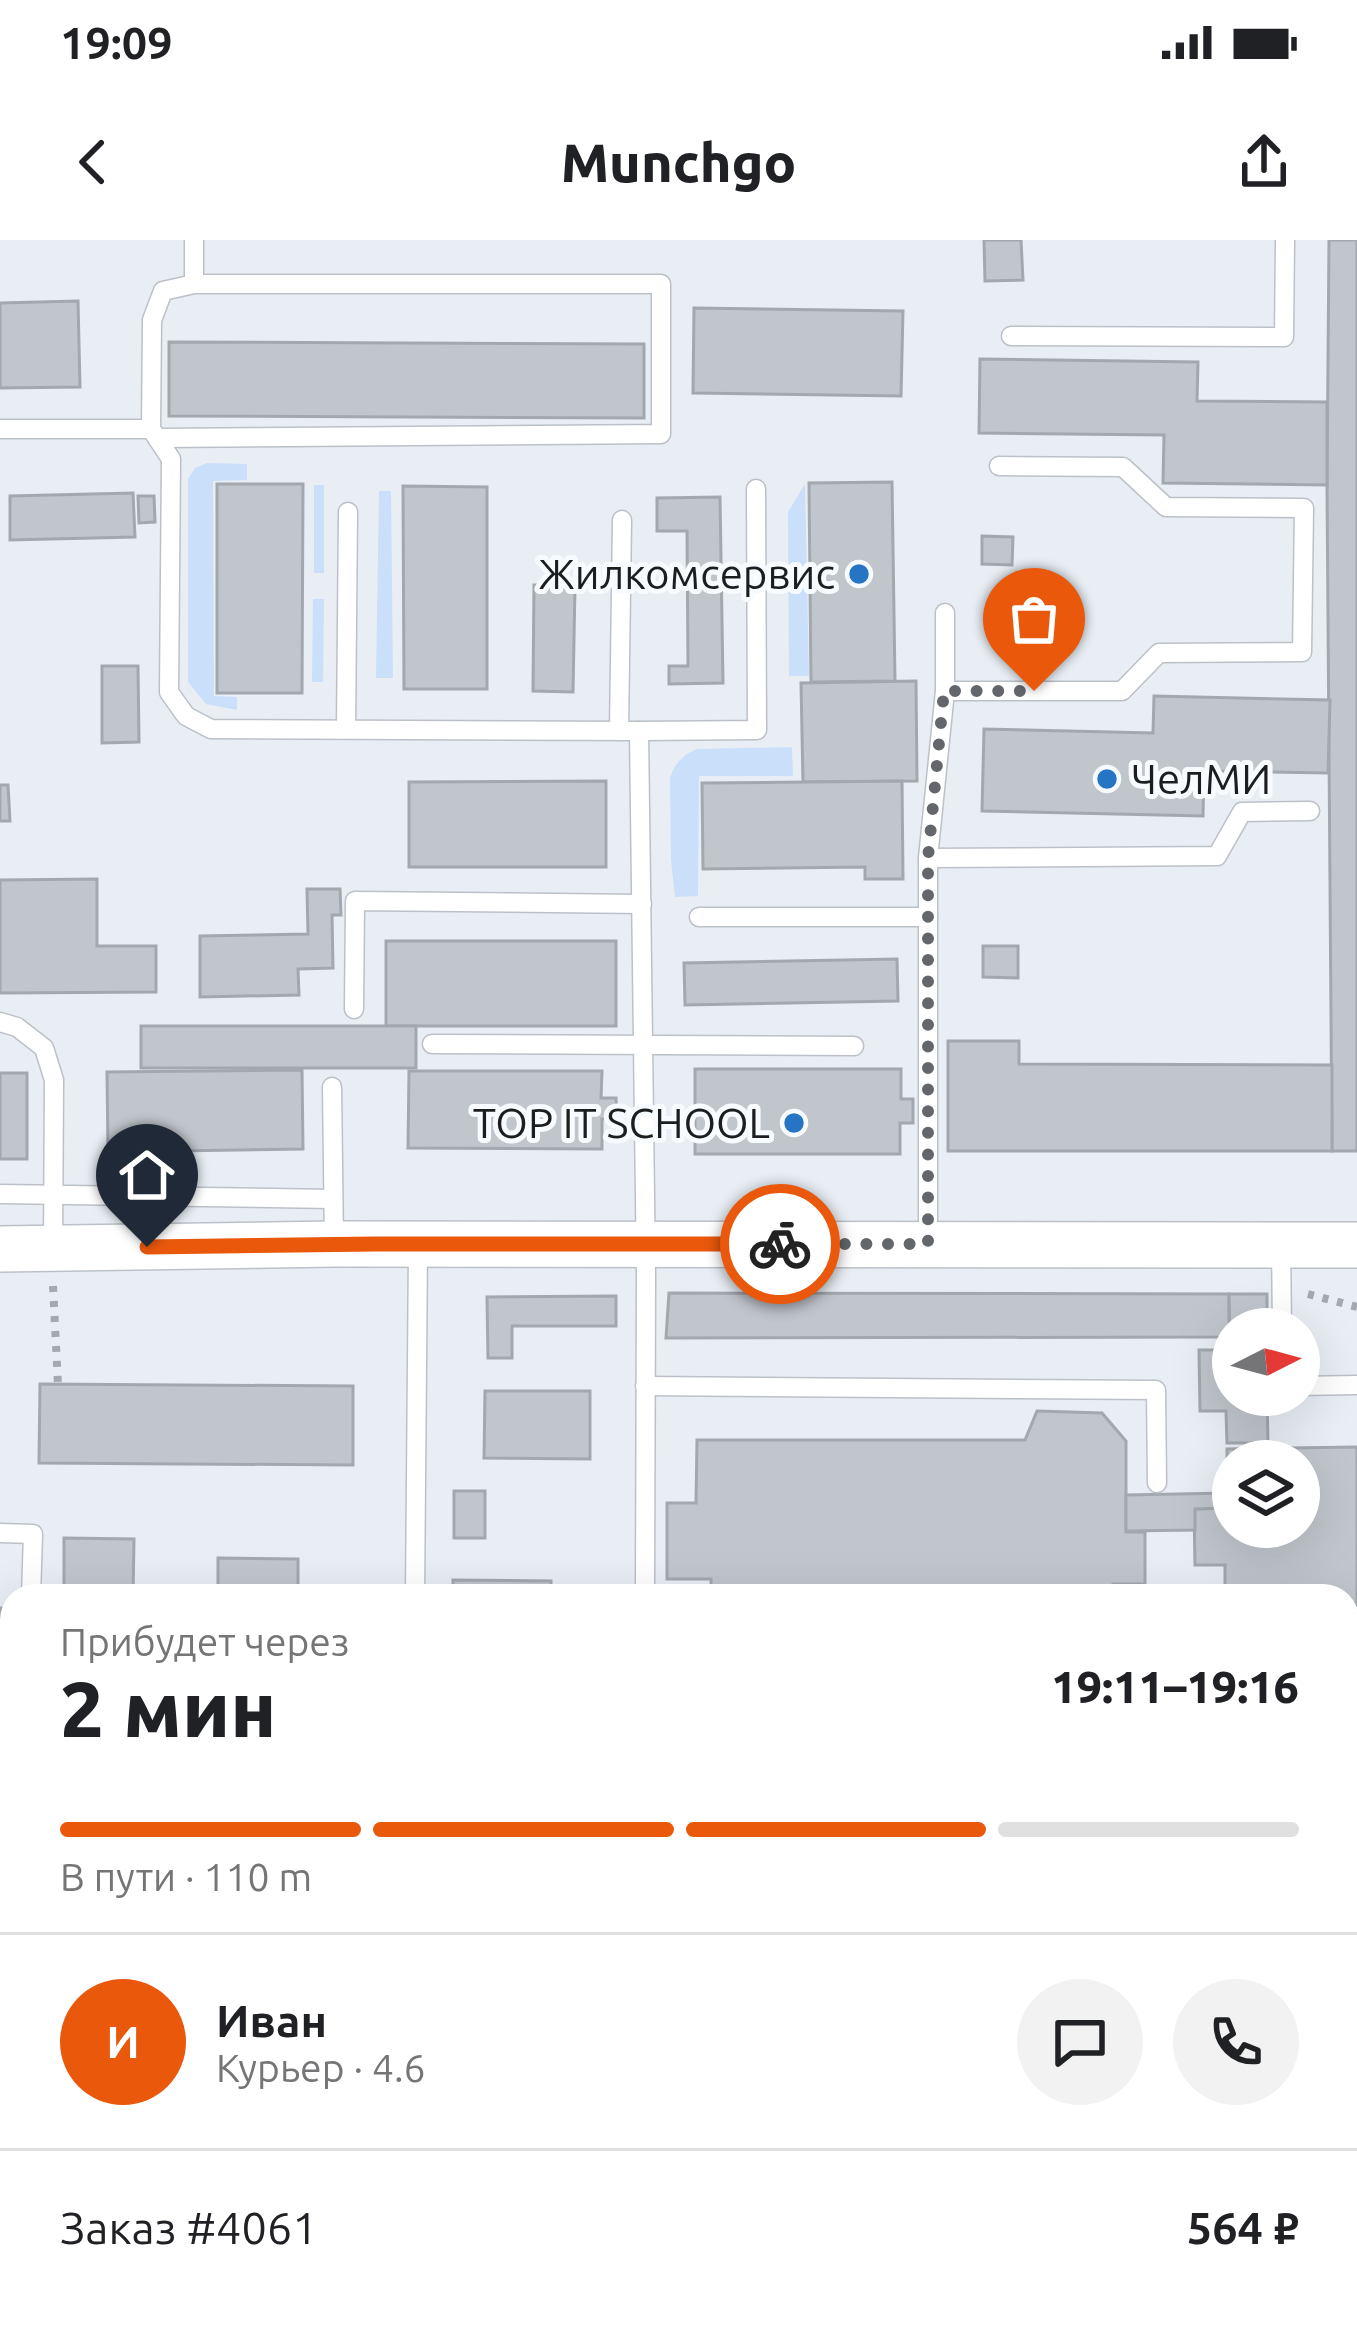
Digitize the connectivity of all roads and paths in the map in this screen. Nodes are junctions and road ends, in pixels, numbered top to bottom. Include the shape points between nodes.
1 (194, 240) edge
2 (1285, 240) edge
3 (194, 284) junction
4 (1011, 336) dead end
5 (0, 429) edge
6 (154, 433) junction
7 (999, 466) dead end
8 (756, 489) dead end
9 (348, 512) dead end
10 (622, 520) dead end
11 (944, 613) dead end
12 (944, 691) junction
13 (346, 729) junction
14 (629, 731) junction
15 (1310, 811) dead end
16 (928, 858) junction
17 (642, 904) junction
18 (699, 917) dead end
19 (928, 917) junction
20 (354, 1009) dead end
21 (0, 1022) edge
22 (432, 1043) dead end
23 (643, 1045) junction
24 (854, 1046) dead end
25 (332, 1087) dead end
26 (0, 1194) edge
27 (53, 1195) junction
28 (333, 1199) junction
29 (334, 1244) junction
30 (418, 1244) junction
31 (646, 1244) junction
32 (928, 1244) junction
33 (1281, 1245) junction
34 (1357, 1245) edge
35 (0, 1249) edge
36 (53, 1249) junction
37 (1282, 1308) edge
38 (58, 1384) dead end
39 (1357, 1385) edge
40 (646, 1386) junction
41 (1320, 1386) edge
42 (1157, 1483) dead end
43 (0, 1533) edge
44 (32, 1584) edge
45 (415, 1584) edge
46 (645, 1584) edge

1 - 3 lane
2 - 4 lane via 1284,337
3 - 6 lane via 163,291 152,320
3 - 6 lane via 661,284 661,434
5 - 6 lane
6 - 13 lane via 171,459 170,692 187,716 211,729
7 - 12 lane via 1123,467 1166,507 1304,508 1302,652 1160,653 1122,691
8 - 14 lane via 757,730
9 - 13 lane
10 - 14 lane
11 - 12 lane
12 - 16 lane
13 - 14 lane
14 - 17 lane
15 - 16 lane via 1242,812 1217,856
16 - 19 lane
17 - 20 lane via 355,901
17 - 23 lane
18 - 19 lane
19 - 32 lane
21 - 27 lane via 44,1048 54,1080
22 - 23 lane
23 - 24 lane
23 - 31 lane
25 - 28 lane
26 - 27 lane
27 - 28 lane
27 - 36 lane
28 - 29 lane
29 - 30 street
29 - 36 street
30 - 31 street
30 - 45 lane
31 - 32 street
31 - 40 lane
32 - 33 street
33 - 34 street
33 - 37 lane
35 - 36 street
36 - 38 path
39 - 41 lane
40 - 42 lane via 1156,1390
40 - 46 lane
43 - 44 lane via 33,1534

